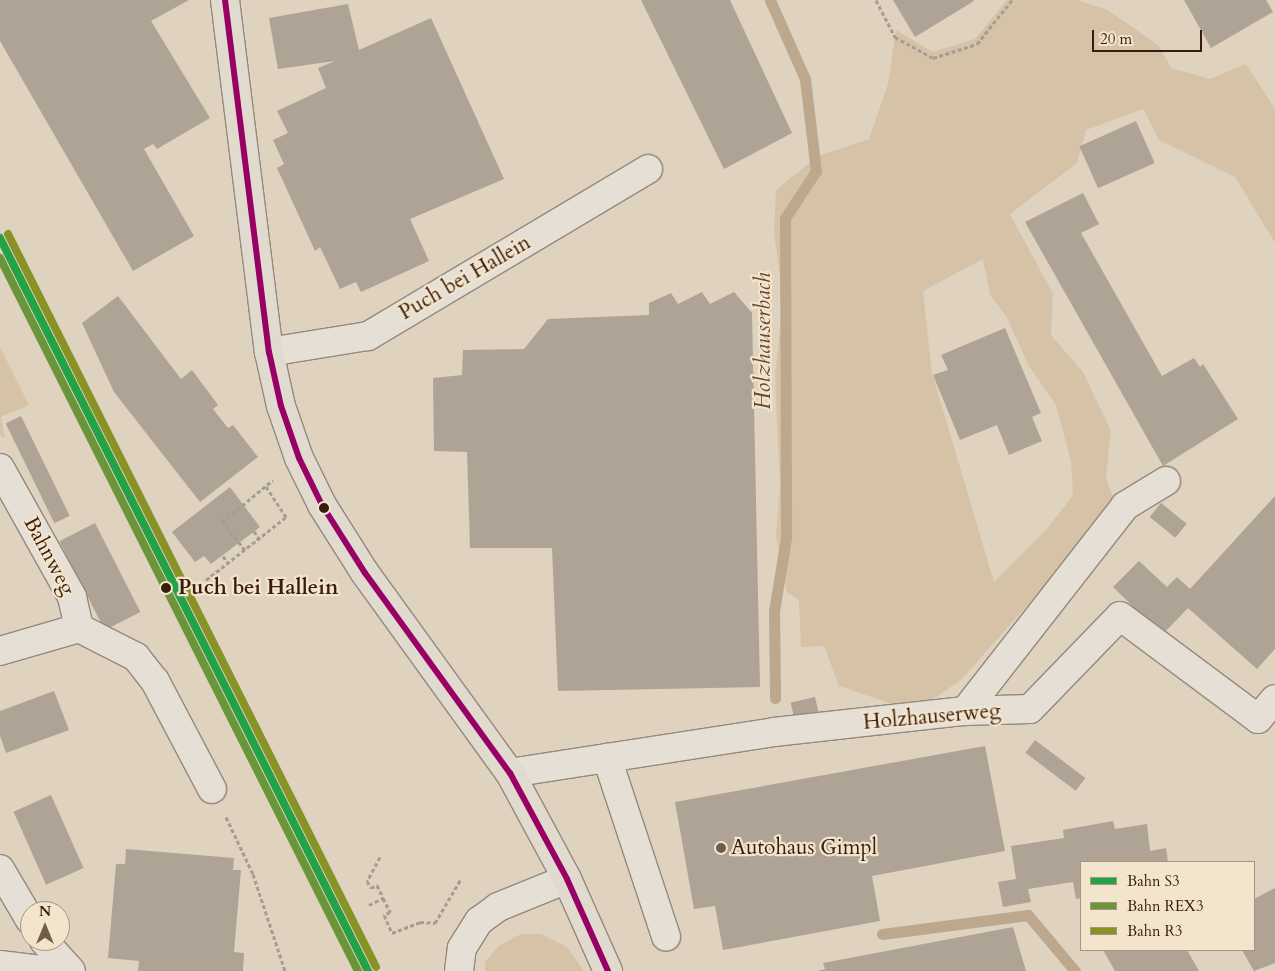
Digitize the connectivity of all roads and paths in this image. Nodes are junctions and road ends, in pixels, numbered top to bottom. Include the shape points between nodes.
1 (225, 0) edge
2 (876, 0) edge
3 (1012, 0) edge
4 (648, 169) dead end
5 (269, 352) junction
6 (0, 468) edge
7 (1166, 481) dead end
8 (266, 486) dead end
9 (243, 504) dead end
10 (254, 531) dead end
11 (259, 539) junction
12 (245, 550) junction
13 (222, 556) dead end
14 (228, 563) junction
15 (206, 580) dead end
16 (79, 628) junction
17 (0, 651) edge
18 (1275, 699) edge
19 (965, 711) junction
20 (607, 758) junction
21 (510, 773) junction
22 (212, 789) joint
23 (380, 857) dead end
24 (0, 869) edge
25 (567, 879) junction
26 (383, 898) junction
27 (20, 903) edge
28 (369, 905) dead end
29 (435, 923) dead end
30 (666, 936) dead end
31 (53, 951) edge
32 (0, 965) edge
33 (50, 971) edge
34 (71, 971) edge
35 (285, 971) edge
36 (459, 971) edge
37 (608, 971) edge

1 - 5 main road
2 - 3 path via 895,36 933,58 977,44
4 - 5 street, Puch bei Hallein via 368,336
5 - 21 main road via 280,406 299,458 322,505 365,573
6 - 16 street, Bahnweg via 72,597
7 - 19 street via 1125,506
8 - 11 path via 286,517
9 - 12 path via 222,522
10 - 11 path
11 - 12 path
12 - 14 path
13 - 14 path
14 - 15 path
16 - 17 street
16 - 22 street via 136,657 155,681
18 - 19 street, Holzhauserweg via 1258,719 1120,616 1030,709
19 - 20 street, Holzhauserweg via 774,732
20 - 21 street, Holzhauserweg
20 - 30 street
21 - 25 main road
22 - 35 path via 253,874
23 - 26 path via 367,881 371,888 377,886
24 - 27 street
25 - 36 street via 498,907 479,921 462,948
25 - 37 main road
26 - 28 path
26 - 29 path via 390,912 384,915 392,933 420,922
31 - 34 street
32 - 33 street

